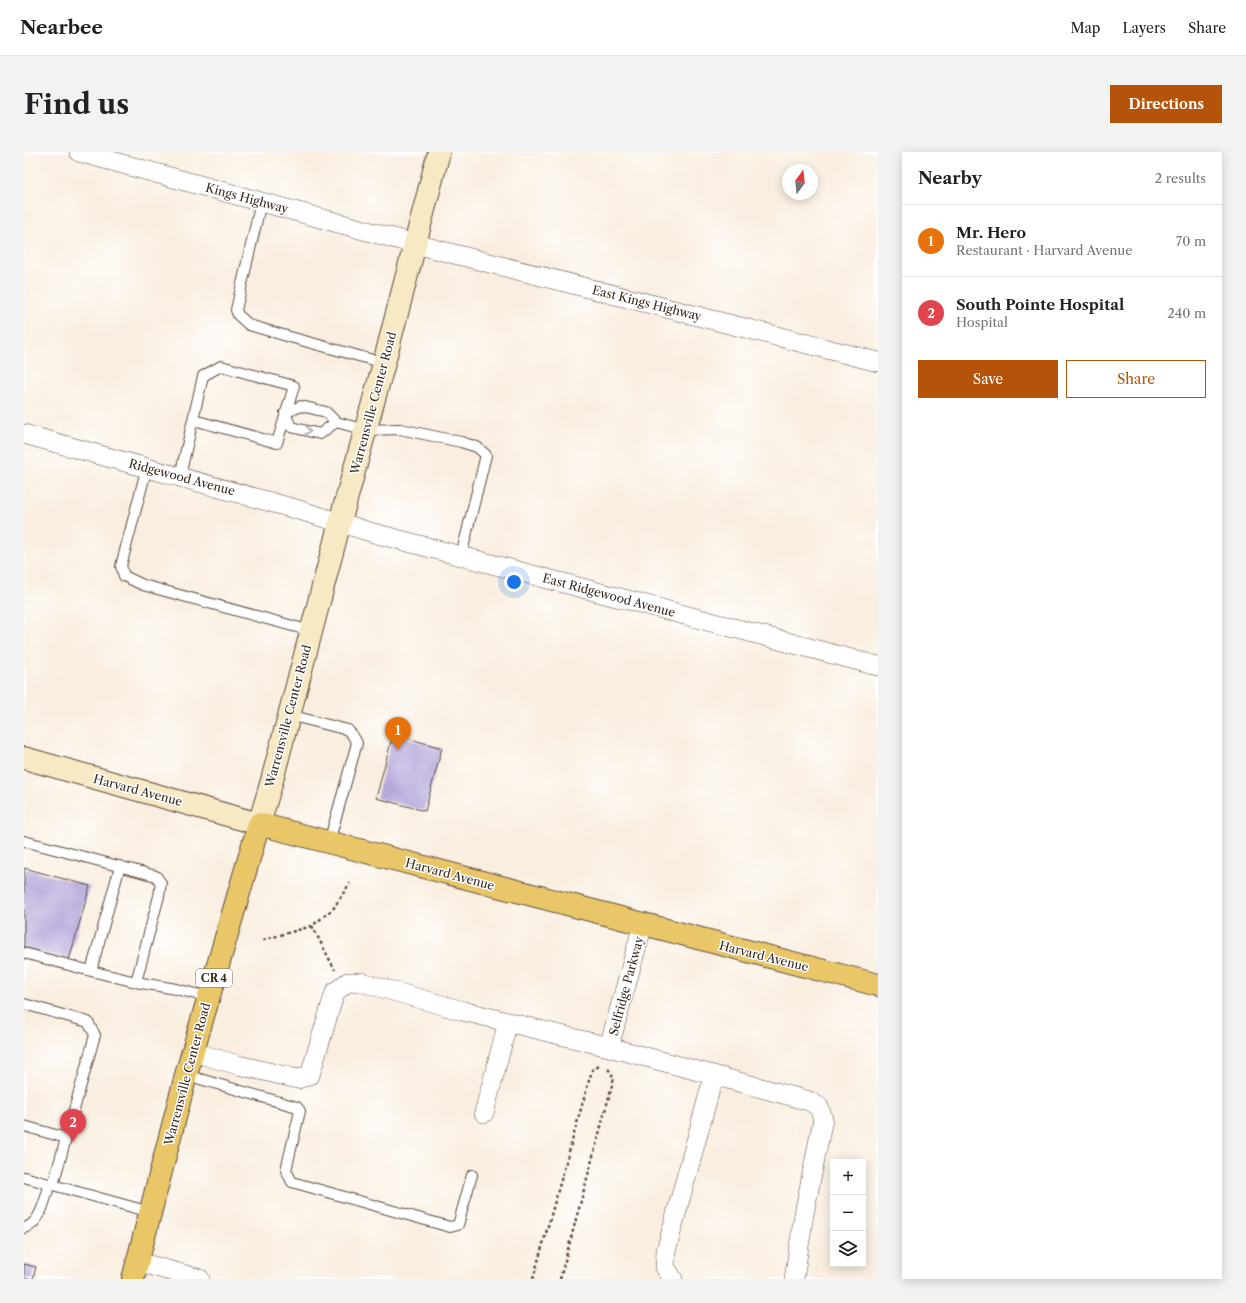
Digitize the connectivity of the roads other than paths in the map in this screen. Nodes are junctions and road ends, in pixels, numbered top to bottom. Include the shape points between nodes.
1 (79, 152) edge
2 (439, 152) edge
3 (261, 202) junction
4 (416, 244) junction
5 (878, 362) edge
6 (384, 363) junction
7 (285, 414) junction
8 (194, 420) junction
9 (336, 422) junction
10 (366, 430) junction
11 (24, 434) edge
12 (147, 467) junction
13 (180, 476) junction
14 (340, 522) junction
15 (461, 556) junction
16 (311, 631) junction
17 (878, 666) edge
18 (289, 715) junction
19 (24, 758) edge
20 (259, 824) junction
21 (24, 841) edge
22 (329, 842) junction
23 (120, 866) junction
24 (642, 924) junction
25 (24, 953) edge
26 (91, 971) junction
27 (136, 982) junction
28 (878, 985) edge
29 (208, 996) junction
30 (24, 1004) edge
31 (508, 1022) junction
32 (609, 1047) junction
33 (193, 1052) junction
34 (186, 1076) junction
35 (714, 1076) junction
36 (484, 1113) dead end
37 (24, 1126) edge
38 (66, 1138) junction
39 (472, 1175) dead end
40 (24, 1177) edge
41 (51, 1184) junction
42 (150, 1212) junction
43 (24, 1228) edge
44 (136, 1271) edge
45 (200, 1279) edge
46 (674, 1279) edge
47 (794, 1279) edge

1 - 3 street, Kings Highway
2 - 4 main road, Warrensville Center Road / CR 4
3 - 4 street, Kings Highway
3 - 6 lane via 236,310 238,315 249,325
4 - 5 street, East Kings Highway
4 - 6 main road, Warrensville Center Road / CR 4
6 - 10 main road, Warrensville Center Road / CR 4
7 - 8 lane via 277,443
7 - 8 lane via 294,386 221,366 204,376
7 - 9 lane via 301,406 326,412
7 -> 9 lane via 291,427 320,434
8 - 13 lane
9 - 10 lane
10 - 14 main road, Warrensville Center Road / CR 4
10 - 15 lane via 400,429 461,442 477,447 486,455
11 - 12 street, Ridgewood Avenue
12 - 13 street, Ridgewood Avenue
12 - 16 lane via 121,566 124,576 143,585
13 - 14 street, Ridgewood Avenue
14 - 15 street, East Ridgewood Avenue
14 - 16 main road, Warrensville Center Road / CR 4
15 - 17 street, East Ridgewood Avenue
16 - 18 main road, Warrensville Center Road / CR 4
18 - 20 main road, Warrensville Center Road / CR 4
18 - 22 lane via 348,730 356,743
19 - 20 main road, Harvard Avenue
20 - 22 main road, Harvard Avenue
20 - 29 main road, Warrensville Center Road / CR 4
21 - 23 lane
22 - 24 main road, Harvard Avenue
23 - 26 lane
23 - 27 lane via 156,876 161,883
24 - 28 main road, Harvard Avenue
24 - 32 street, Selfridge Parkway
25 - 26 lane
26 - 27 lane
27 - 29 lane
29 - 33 main road, Warrensville Center Road / CR 4
30 - 38 lane via 88,1022 95,1035
31 - 32 street
31 - 33 street via 361,982 348,982 335,992 310,1075 298,1079
31 - 36 street
32 - 35 street
33 - 34 main road, Warrensville Center Road / CR 4
34 - 39 lane via 297,1107 300,1111 286,1170 292,1182 450,1227 458,1225
34 - 42 main road, Warrensville Center Road / CR 4
35 - 46 street via 666,1251 666,1268
35 - 47 street via 809,1101 819,1107 823,1120
37 - 38 lane
38 - 41 lane
40 - 41 lane
41 - 42 lane
41 - 43 lane via 36,1221
42 - 44 main road, Warrensville Center Road / CR 4
44 - 45 street

